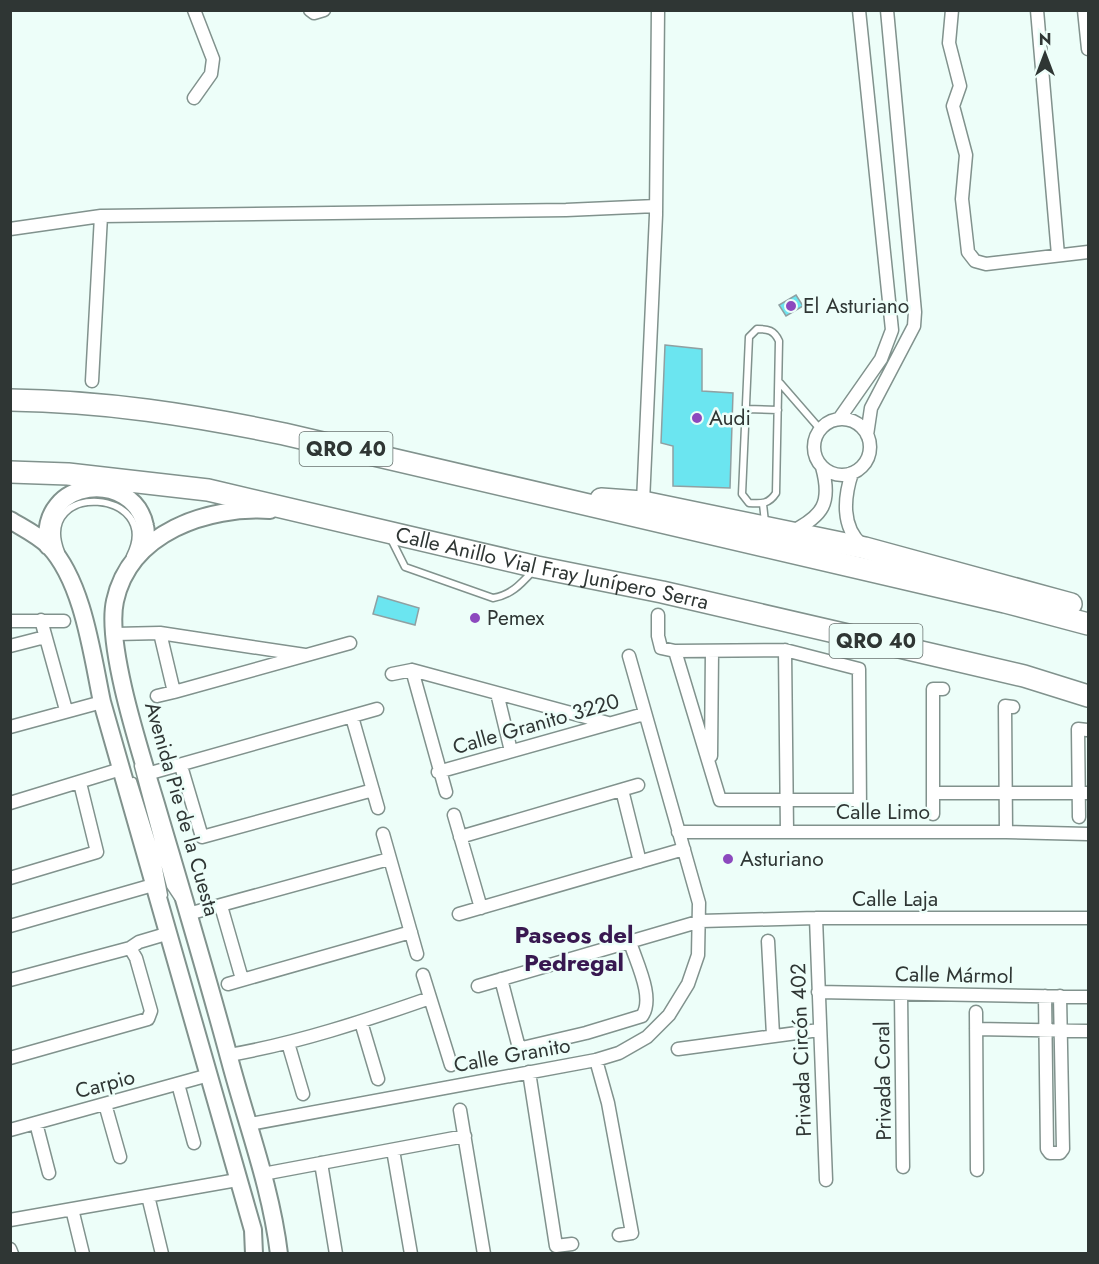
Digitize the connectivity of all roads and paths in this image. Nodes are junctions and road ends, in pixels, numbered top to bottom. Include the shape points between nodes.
1 (194, 10) edge
2 (310, 10) edge
3 (324, 10) edge
4 (657, 10) edge
5 (859, 10) edge
6 (887, 10) edge
7 (952, 10) edge
8 (1037, 10) edge
9 (1084, 10) edge
10 (1089, 49) edge
11 (194, 98) dead end
12 (656, 206) junction
13 (101, 216) junction
14 (10, 229) edge
15 (1089, 252) edge
16 (1058, 255) junction
17 (93, 381) dead end
18 (779, 382) junction
19 (10, 400) edge
20 (746, 409) junction
21 (778, 410) junction
22 (839, 419) junction
23 (820, 429) junction
24 (867, 435) junction
25 (822, 467) junction
26 (10, 472) edge
27 (852, 473) junction
28 (534, 494) junction
29 (643, 502) junction
30 (763, 504) junction
31 (310, 513) junction
32 (746, 513) junction
33 (10, 520) edge
34 (768, 528) junction
35 (387, 531) junction
36 (791, 532) junction
37 (48, 546) junction
38 (866, 548) junction
39 (144, 549) junction
40 (537, 567) junction
41 (67, 571) junction
42 (115, 601) junction
43 (1089, 610) edge
44 (658, 615) dead end
45 (41, 620) junction
46 (10, 621) edge
47 (63, 621) dead end
48 (1089, 624) edge
49 (160, 633) junction
50 (115, 634) junction
51 (45, 637) junction
52 (350, 643) dead end
53 (10, 646) edge
54 (785, 650) junction
55 (675, 651) junction
56 (712, 651) junction
57 (309, 656) junction
58 (629, 656) dead end
59 (412, 670) junction
60 (392, 674) dead end
61 (943, 689) dead end
62 (174, 692) junction
63 (497, 693) junction
64 (157, 696) dead end
65 (1089, 696) edge
66 (102, 702) junction
67 (1013, 707) dead end
68 (377, 709) dead end
69 (66, 710) junction
70 (644, 714) junction
71 (352, 717) junction
72 (608, 723) junction
73 (10, 727) edge
74 (1087, 730) edge
75 (138, 741) junction
76 (511, 751) junction
77 (116, 752) junction
78 (181, 766) junction
79 (121, 769) junction
80 (711, 769) junction
81 (438, 772) junction
82 (147, 774) junction
83 (80, 783) junction
84 (638, 785) dead end
85 (373, 790) junction
86 (622, 790) junction
87 (446, 792) dead end
88 (933, 793) junction
89 (1005, 793) junction
90 (1084, 793) edge
91 (786, 801) junction
92 (10, 803) edge
93 (378, 808) dead end
94 (933, 814) dead end
95 (454, 816) dead end
96 (1079, 817) dead end
97 (678, 832) junction
98 (787, 832) junction
99 (1006, 832) junction
100 (383, 834) dead end
101 (1089, 834) edge
102 (460, 837) junction
103 (684, 849) junction
104 (389, 859) junction
105 (640, 862) junction
106 (10, 879) edge
107 (153, 885) junction
108 (221, 906) junction
109 (482, 908) junction
110 (188, 914) junction
111 (459, 914) dead end
112 (816, 918) junction
113 (1089, 918) edge
114 (701, 921) junction
115 (10, 926) edge
116 (411, 932) junction
117 (166, 934) junction
118 (768, 941) dead end
119 (630, 942) junction
120 (130, 948) junction
121 (417, 954) dead end
122 (423, 975) dead end
123 (242, 979) junction
124 (501, 979) junction
125 (10, 980) edge
126 (228, 984) dead end
127 (478, 986) dead end
128 (818, 992) junction
129 (901, 994) junction
130 (1044, 996) junction
131 (1060, 996) junction
132 (1089, 997) edge
133 (430, 998) junction
134 (976, 1012) dead end
135 (361, 1022) junction
136 (976, 1029) junction
137 (819, 1030) junction
138 (1046, 1030) junction
139 (1062, 1030) junction
140 (1089, 1031) edge
141 (773, 1035) junction
142 (288, 1043) junction
143 (678, 1049) dead end
144 (229, 1055) junction
145 (10, 1058) edge
146 (596, 1060) junction
147 (451, 1065) dead end
148 (529, 1072) junction
149 (209, 1075) junction
150 (378, 1079) dead end
151 (178, 1084) junction
152 (303, 1094) dead end
153 (105, 1104) junction
154 (460, 1110) dead end
155 (36, 1123) junction
156 (250, 1124) junction
157 (10, 1130) edge
158 (465, 1136) junction
159 (194, 1143) dead end
160 (393, 1150) junction
161 (120, 1157) dead end
162 (321, 1162) junction
163 (903, 1167) dead end
164 (977, 1170) dead end
165 (49, 1173) dead end
166 (263, 1174) junction
167 (237, 1180) junction
168 (826, 1180) dead end
169 (148, 1196) junction
170 (72, 1209) junction
171 (10, 1220) edge
172 (619, 1235) dead end
173 (572, 1244) dead end
174 (10, 1249) edge
175 (12, 1254) edge
176 (83, 1254) edge
177 (162, 1254) edge
178 (255, 1254) edge
179 (279, 1254) edge
180 (336, 1254) edge
181 (411, 1254) edge
182 (484, 1254) edge

1 - 11 street via 213,59 211,74
2 - 3 street
4 - 12 street
5 - 22 street via 892,330 881,359
6 - 24 street via 915,319 871,408
7 - 16 street via 949,43 960,86 953,106 966,155 962,199 968,252 975,261 986,264
8 - 16 street
9 - 10 street
12 - 13 street
12 - 29 street
13 - 14 street
13 - 17 street
15 - 16 street
18 - 20 lane via 776,333 757,329 749,337
18 - 21 lane
18 - 23 lane
19 - 28 highway, QRO 40 via 101,404 188,414
20 - 21 lane
20 - 32 lane via 742,494
21 - 30 lane via 776,493
22 - 23 street
22 - 24 street via 860,426
23 - 25 street via 813,448
24 - 27 street via 868,458
25 - 27 street via 831,473
25 - 36 street via 827,497 819,513
26 - 31 highway, Calle Anillo Vial Fray Junípero Serra / QRO 40 via 208,489
27 - 38 street via 845,494 847,519 855,539
28 - 29 highway
28 - 48 highway, QRO 40
29 - 32 highway
30 - 32 lane
30 - 34 lane via 762,517
31 - 35 highway, Calle Anillo Vial Fray Junípero Serra / QRO 40
31 - 39 main road, Avenida Pie de la Cuesta via 218,512 195,518
32 - 34 highway
33 - 37 main road
34 - 36 highway
35 - 40 highway, Calle Anillo Vial Fray Junípero Serra / QRO 40
35 - 40 lane via 405,567 492,598 515,590
36 - 38 highway
37 - 39 main road via 46,529 51,512 60,501 74,492 110,489 124,495 137,508 145,526
37 - 41 main road
38 - 43 highway
39 - 42 main road, Avenida Pie de la Cuesta
40 - 65 highway, Calle Anillo Vial Fray Junípero Serra / QRO 40 via 1024,676
41 - 42 lane via 58,544 66,513 81,502 93,500 117,506 129,518 135,535 131,554 117,578
41 - 66 main road via 87,633
42 - 50 main road, Avenida Pie de la Cuesta
44 - 55 street via 662,648
45 - 46 street
45 - 47 street
45 - 51 street
49 - 50 street
49 - 57 street
49 - 62 street
50 - 75 main road, Avenida Pie de la Cuesta
51 - 53 street
51 - 69 street
52 - 57 street
54 - 56 street
54 - 91 street
54 - 91 street via 859,669 860,806
55 - 56 street
55 - 80 street
56 - 80 street
57 - 62 street
58 - 70 street, Calle Granito
59 - 60 street
59 - 63 street
59 - 81 street
61 - 88 street via 933,689
62 - 64 street
63 - 72 street
63 - 76 street
66 - 69 street
66 - 77 main road
67 - 89 street via 1005,706
68 - 71 street
69 - 73 street
70 - 72 street, Calle Granito 3220
70 - 97 street, Calle Granito
71 - 78 street
71 - 85 street
72 - 76 street, Calle Granito 3220
74 - 90 street via 1078,729
75 - 82 main road, Avenida Pie de la Cuesta
75 - 110 lane via 138,773 170,886
76 - 81 street, Calle Granito 3220
77 - 79 main road
77 - 117 lane via 131,775 157,858 164,886
78 - 82 street
78 - 85 street via 202,837
79 - 83 street
79 - 107 main road
80 - 91 street via 720,801
81 - 87 street
82 - 110 main road, Avenida Pie de la Cuesta
83 - 92 street
83 - 106 street via 97,852
84 - 86 street
85 - 93 street
86 - 102 street
86 - 105 street
88 - 89 street
88 - 94 street
89 - 90 street
89 - 99 street
90 - 96 street
91 - 98 street
95 - 102 street
97 - 98 street, Calle Limo
97 - 103 street, Calle Granito
98 - 99 street, Calle Limo
99 - 101 street, Calle Limo
100 - 104 street
102 - 109 street
103 - 105 street
103 - 114 street, Calle Granito
104 - 108 street
104 - 116 street
105 - 109 street
107 - 115 street
107 - 117 main road
108 - 110 street
108 - 123 street
109 - 111 street
110 - 144 main road, Avenida Pie de la Cuesta
112 - 113 street, Calle Laja
112 - 114 street, Calle Laja
112 - 128 street, Privada Circón 402
114 - 119 street
114 - 146 street, Calle Granito via 698,955 688,984 669,1015 647,1037 619,1053
116 - 121 street
116 - 123 street
117 - 120 street
117 - 149 main road
118 - 141 street
119 - 124 street
119 - 124 street via 646,994 646,1011 642,1016 586,1034 522,1048
120 - 125 street
120 - 145 street via 156,1013 148,1019
122 - 133 street
123 - 126 street
124 - 127 street
128 - 129 street, Calle Mármol
128 - 137 street, Privada Circón 402
129 - 130 street, Calle Mármol
129 - 163 street, Privada Coral
130 - 131 street, Calle Mármol
130 - 138 street
131 - 132 street, Calle Mármol
131 - 139 street
133 - 135 street
133 - 147 street
134 - 136 street
135 - 142 street
135 - 150 street
136 - 138 street
136 - 164 street
137 - 141 street
137 - 168 street, Privada Circón 402
138 - 139 street
138 - 139 street via 1050,1153 1063,1149
139 - 140 street
141 - 143 street
142 - 144 street
142 - 152 street
144 - 156 main road, Avenida Pie de la Cuesta
146 - 148 street, Calle Granito
146 - 172 street via 608,1102 632,1233
148 - 156 street, Calle Granito
148 - 173 street via 556,1246
149 - 151 street, Carpio
149 - 167 main road
151 - 153 street, Carpio
151 - 159 street
153 - 155 street, Carpio
153 - 161 street
154 - 158 street
155 - 157 street, Carpio
155 - 165 street
156 - 166 main road, Avenida Pie de la Cuesta
158 - 160 street
158 - 182 street
160 - 162 street
160 - 181 street
162 - 166 street
162 - 180 street
166 - 179 main road, Avenida Pie de la Cuesta
167 - 169 street
167 - 178 main road via 253,1230
169 - 170 street
169 - 177 street
170 - 171 street
170 - 176 street
174 - 175 street

